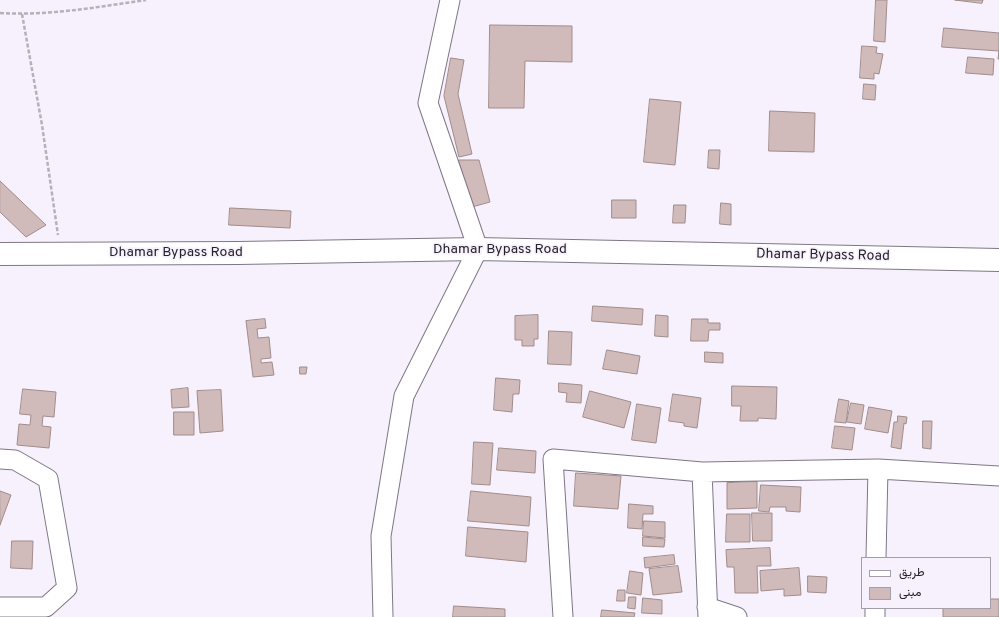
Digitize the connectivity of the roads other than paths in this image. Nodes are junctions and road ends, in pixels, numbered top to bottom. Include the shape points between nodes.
1 (450, 0) edge
2 (478, 249) junction
3 (0, 254) edge
4 (999, 260) edge
5 (0, 459) edge
6 (878, 469) junction
7 (702, 472) junction
8 (999, 476) edge
9 (876, 557) edge
10 (0, 607) edge
11 (708, 612) edge
12 (383, 617) edge
13 (563, 617) edge
14 (737, 617) edge

1 - 2 street via 428,103
2 - 3 main road, Dhamar Bypass Road
2 - 4 main road, Dhamar Bypass Road
2 - 12 street via 404,396 381,536
5 - 10 street via 15,460 48,479 67,588 46,607
6 - 7 street
6 - 8 street
6 - 9 street
7 - 11 street
7 - 13 street via 553,459
11 - 14 street

